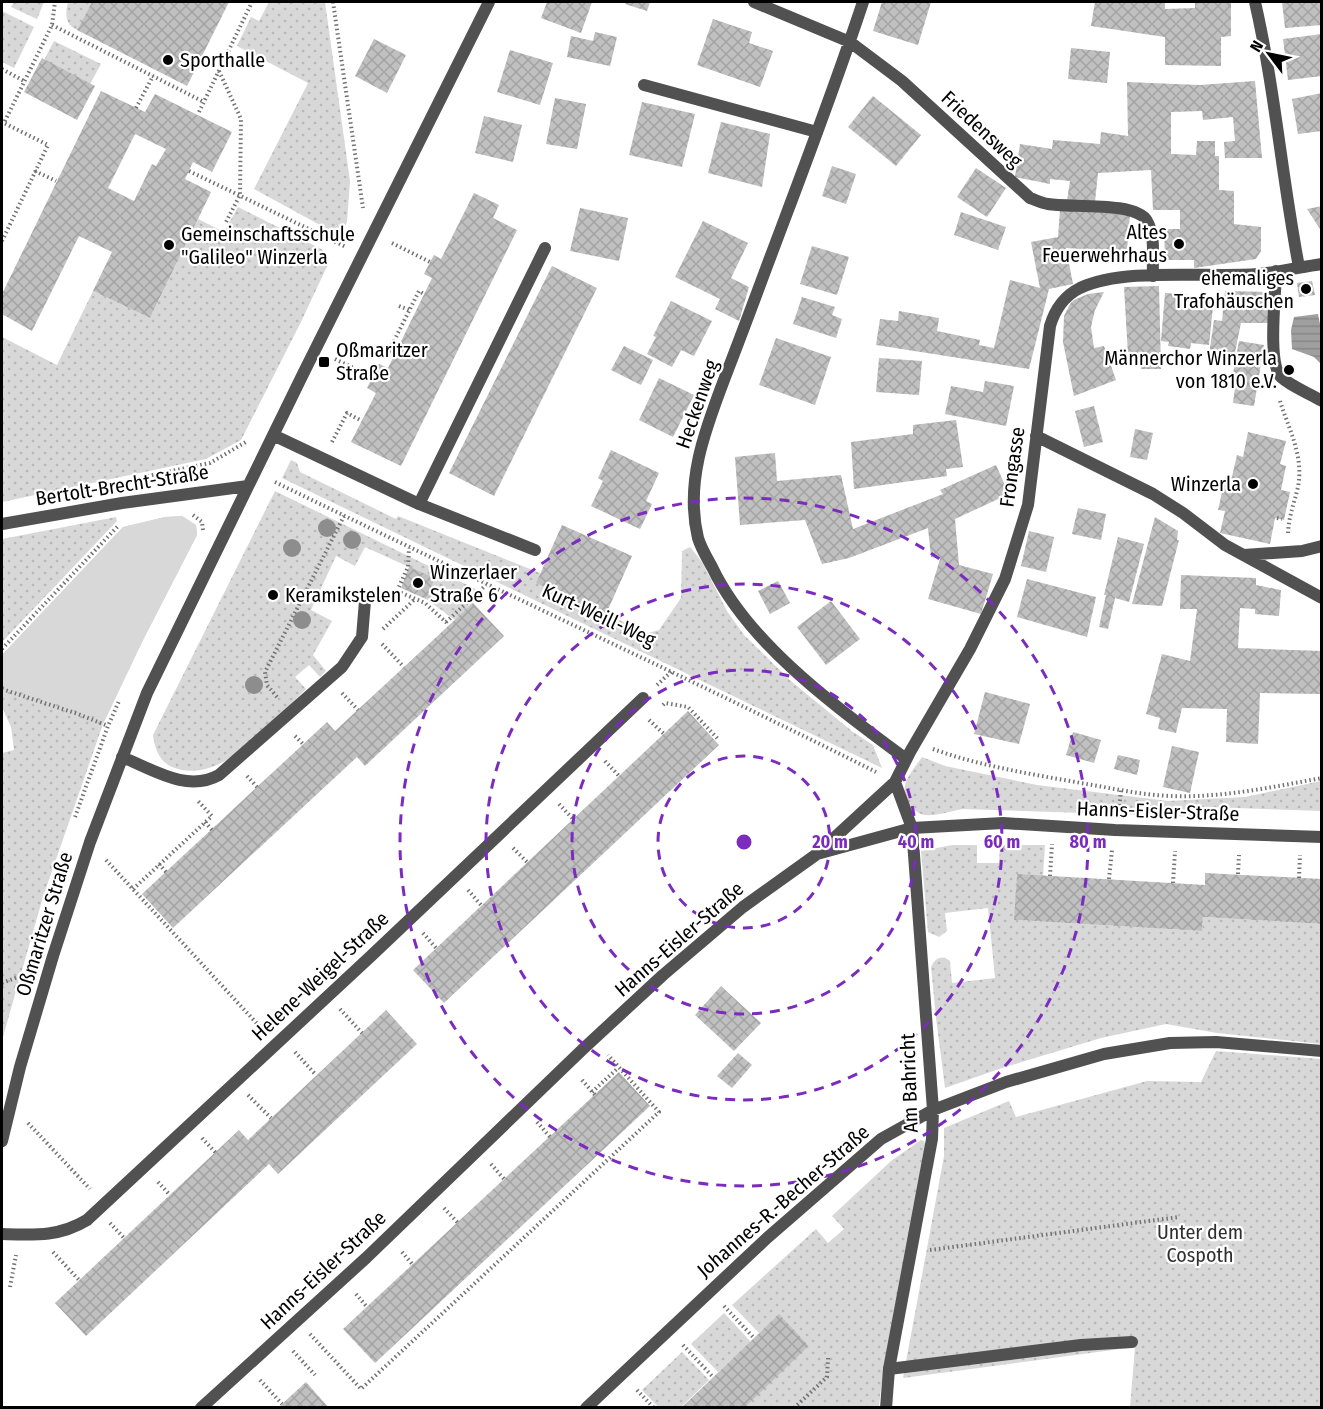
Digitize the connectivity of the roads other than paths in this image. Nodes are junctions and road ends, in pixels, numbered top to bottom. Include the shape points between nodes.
1 (489, 2) edge
2 (754, 2) edge
3 (863, 2) edge
4 (1255, 2) edge
5 (850, 42) junction
6 (644, 85) dead end
7 (817, 132) junction
8 (545, 248) dead end
9 (1322, 264) edge
10 (1299, 267) junction
11 (1276, 271) junction
12 (1153, 276) junction
13 (1322, 401) edge
14 (273, 435) junction
15 (1036, 436) junction
16 (248, 486) junction
17 (419, 504) junction
18 (2, 524) edge
19 (1322, 546) edge
20 (535, 550) dead end
21 (1242, 555) junction
22 (1322, 598) edge
23 (365, 602) dead end
24 (643, 698) dead end
25 (122, 757) junction
26 (906, 759) junction
27 (896, 782) junction
28 (912, 828) junction
29 (1322, 837) edge
30 (817, 854) junction
31 (1322, 1051) edge
32 (933, 1110) junction
33 (2, 1141) edge
34 (2, 1234) edge
35 (1132, 1342) dead end
36 (889, 1369) junction
37 (201, 1407) edge
38 (586, 1407) edge
39 (886, 1407) edge

1 - 14 street, Oßmaritzer Straße
2 - 5 street, Friedensweg
3 - 5 street, Heckenweg
4 - 10 street
5 - 7 street, Heckenweg
5 - 12 street, Friedensweg via 897,77 1030,198 1050,205 1142,214 1152,238
6 - 7 street
7 - 26 street, Heckenweg via 704,432 693,509 699,540 718,580 752,628 777,655
8 - 17 street
9 - 10 street, Frongasse
10 - 11 street, Frongasse
11 - 12 street, Frongasse
11 - 13 street via 1273,358 1277,372
12 - 15 street, Frongasse via 1083,287 1057,308 1050,326
14 - 16 street, Oßmaritzer Straße
14 - 17 street
15 - 21 street via 1167,501
15 - 26 street, Frongasse via 1028,505 1005,579 970,649
16 - 18 street, Bertolt-Brecht-Straße
16 - 25 street, Oßmaritzer Straße via 147,693
17 - 20 street
19 - 21 street
21 - 22 street
23 - 25 street via 362,637 342,667 219,775 207,781 180,780
24 - 34 street, Helene-Weigel-Straße via 105,1205 74,1228 38,1236
25 - 33 street, Oßmaritzer Straße via 53,956
26 - 27 street, Frongasse
27 - 28 street
27 - 30 street
28 - 29 street, Hanns-Eisler-Straße via 1003,823
28 - 30 street, Hanns-Eisler-Straße
28 - 32 street, Am Bahricht
30 - 37 street, Hanns-Eisler-Straße via 743,907 663,975 366,1258
31 - 32 street, Johannes-R.-Becher-Straße via 1216,1042 1170,1043 1104,1054 1006,1082
32 - 36 street, Am Bahricht via 932,1139
32 - 38 street, Johannes-R.-Becher-Straße via 881,1139 767,1238
35 - 36 street
36 - 39 street, Am Bahricht

